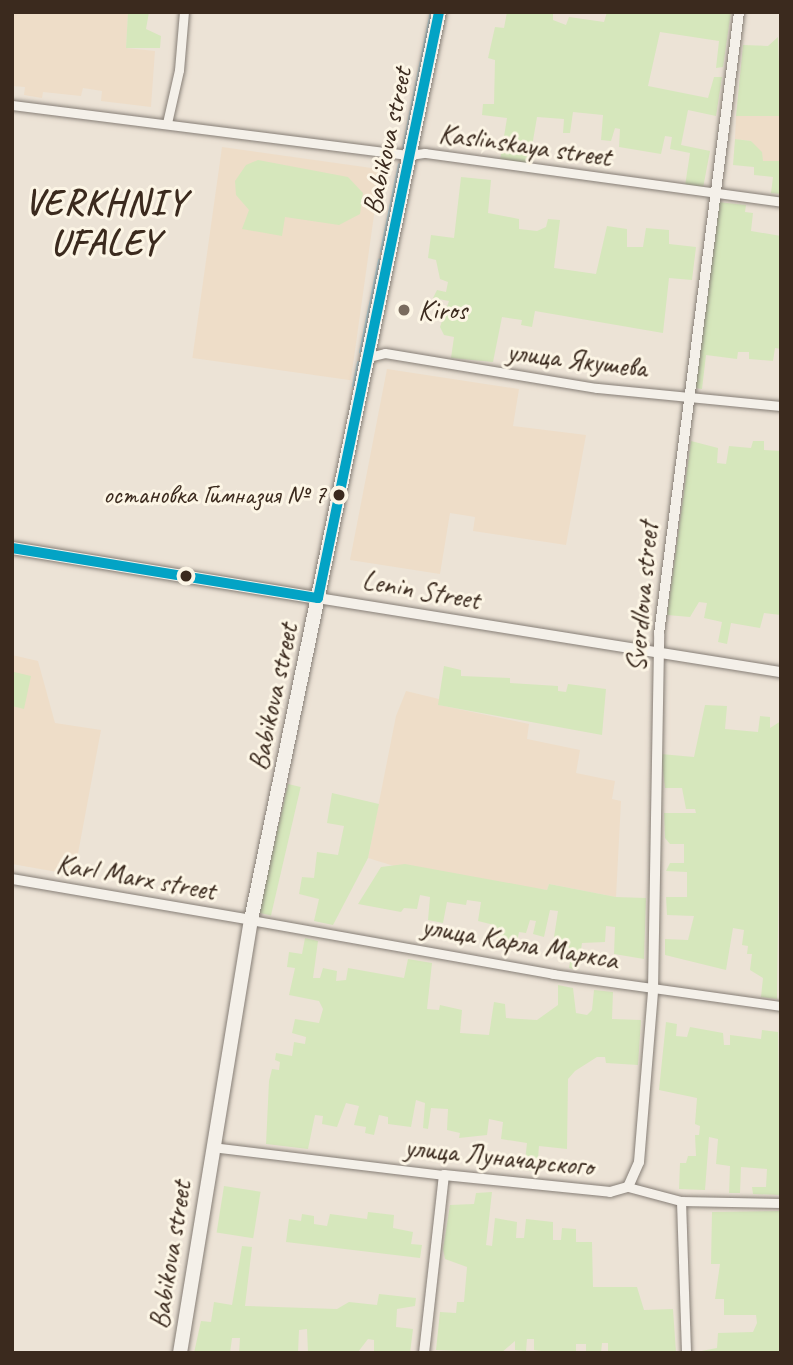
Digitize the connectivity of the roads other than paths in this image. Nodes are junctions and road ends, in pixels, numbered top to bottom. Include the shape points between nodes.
1 (184, 12) edge
2 (439, 12) edge
3 (739, 12) edge
4 (12, 105) edge
5 (167, 123) junction
6 (410, 155) junction
7 (712, 195) junction
8 (781, 202) edge
9 (369, 357) junction
10 (687, 397) junction
11 (781, 406) edge
12 (12, 548) edge
13 (318, 598) junction
14 (658, 653) junction
15 (781, 672) edge
16 (12, 879) edge
17 (251, 920) junction
18 (653, 990) junction
19 (781, 1006) edge
20 (212, 1147) junction
21 (444, 1175) junction
22 (628, 1188) junction
23 (681, 1201) junction
24 (781, 1203) edge
25 (180, 1353) edge
26 (424, 1353) edge
27 (686, 1353) edge

1 - 5 street via 179,70
2 - 6 main road, Babikova street
3 - 7 street, Sverdlova street
4 - 5 street, Kaslinskaya street
5 - 6 street, Kaslinskaya street
6 - 7 street, Kaslinskaya street via 425,153
6 - 9 main road, Babikova street
7 - 8 street, Kaslinskaya street
7 - 10 street, Sverdlova street
9 - 10 street, улица Якушева via 385,353 597,388
9 - 13 main road, Babikova street
10 - 11 street, улица Якушева
10 - 14 street, Sverdlova street
12 - 13 main road, Lenin Street
13 - 14 street, Lenin Street
13 - 17 main road, Babikova street
14 - 15 street, Lenin Street
14 - 18 street, Sverdlova street
16 - 17 street, Karl Marx street
17 - 18 street, улица Карла Маркса
17 - 20 main road, Babikova street
18 - 19 street, улица Карла Маркса
18 - 22 street, Sverdlova street via 639,1162
20 - 21 street, улица Луначарского
20 - 25 main road, Babikova street
21 - 22 street, улица Луначарского via 611,1192
21 - 26 street
22 - 23 street, улица Луначарского
23 - 24 street, улица Луначарского
23 - 27 street

